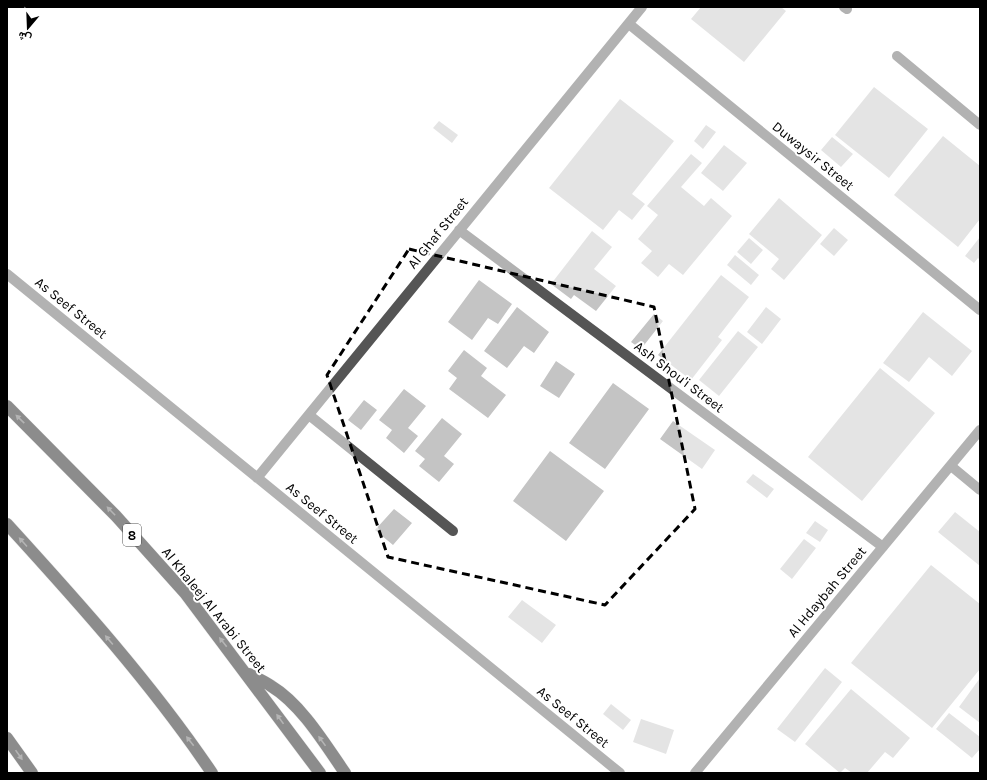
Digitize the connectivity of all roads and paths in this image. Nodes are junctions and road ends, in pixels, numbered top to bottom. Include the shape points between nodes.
1 (642, 7) edge
2 (629, 24) junction
3 (897, 56) dead end
4 (980, 125) edge
5 (459, 230) junction
6 (7, 274) edge
7 (980, 310) edge
8 (7, 406) edge
9 (308, 415) junction
10 (980, 430) edge
11 (951, 466) junction
12 (257, 478) junction
13 (980, 490) edge
14 (7, 524) edge
15 (453, 530) dead end
16 (883, 547) junction
17 (246, 673) junction
18 (7, 738) edge
19 (32, 773) edge
20 (212, 773) edge
21 (320, 773) edge
22 (345, 773) edge
23 (620, 773) edge
24 (695, 773) edge

1 - 2 street, Al Ghaf Street
2 - 5 street, Al Ghaf Street
2 - 7 street, Duwaysir Street
3 - 4 street
5 - 9 street, Al Ghaf Street
5 - 16 street, Ash Shou'i Street
6 - 12 street, As Seef Street
17 -> 8 highway, Al Khaleej Al Arabi Street / 8 via 185,593 116,516
9 - 12 street, Al Ghaf Street
9 - 15 street
10 - 11 street, Al Hdaybah Street
11 - 13 street
11 - 16 street, Al Hdaybah Street
12 - 23 street, As Seef Street
20 -> 14 highway via 194,746 132,668
16 - 24 street, Al Hdaybah Street
21 -> 17 highway, Al Khaleej Al Arabi Street / 8
22 -> 17 highway via 308,721 291,703 272,686
18 -> 19 highway

